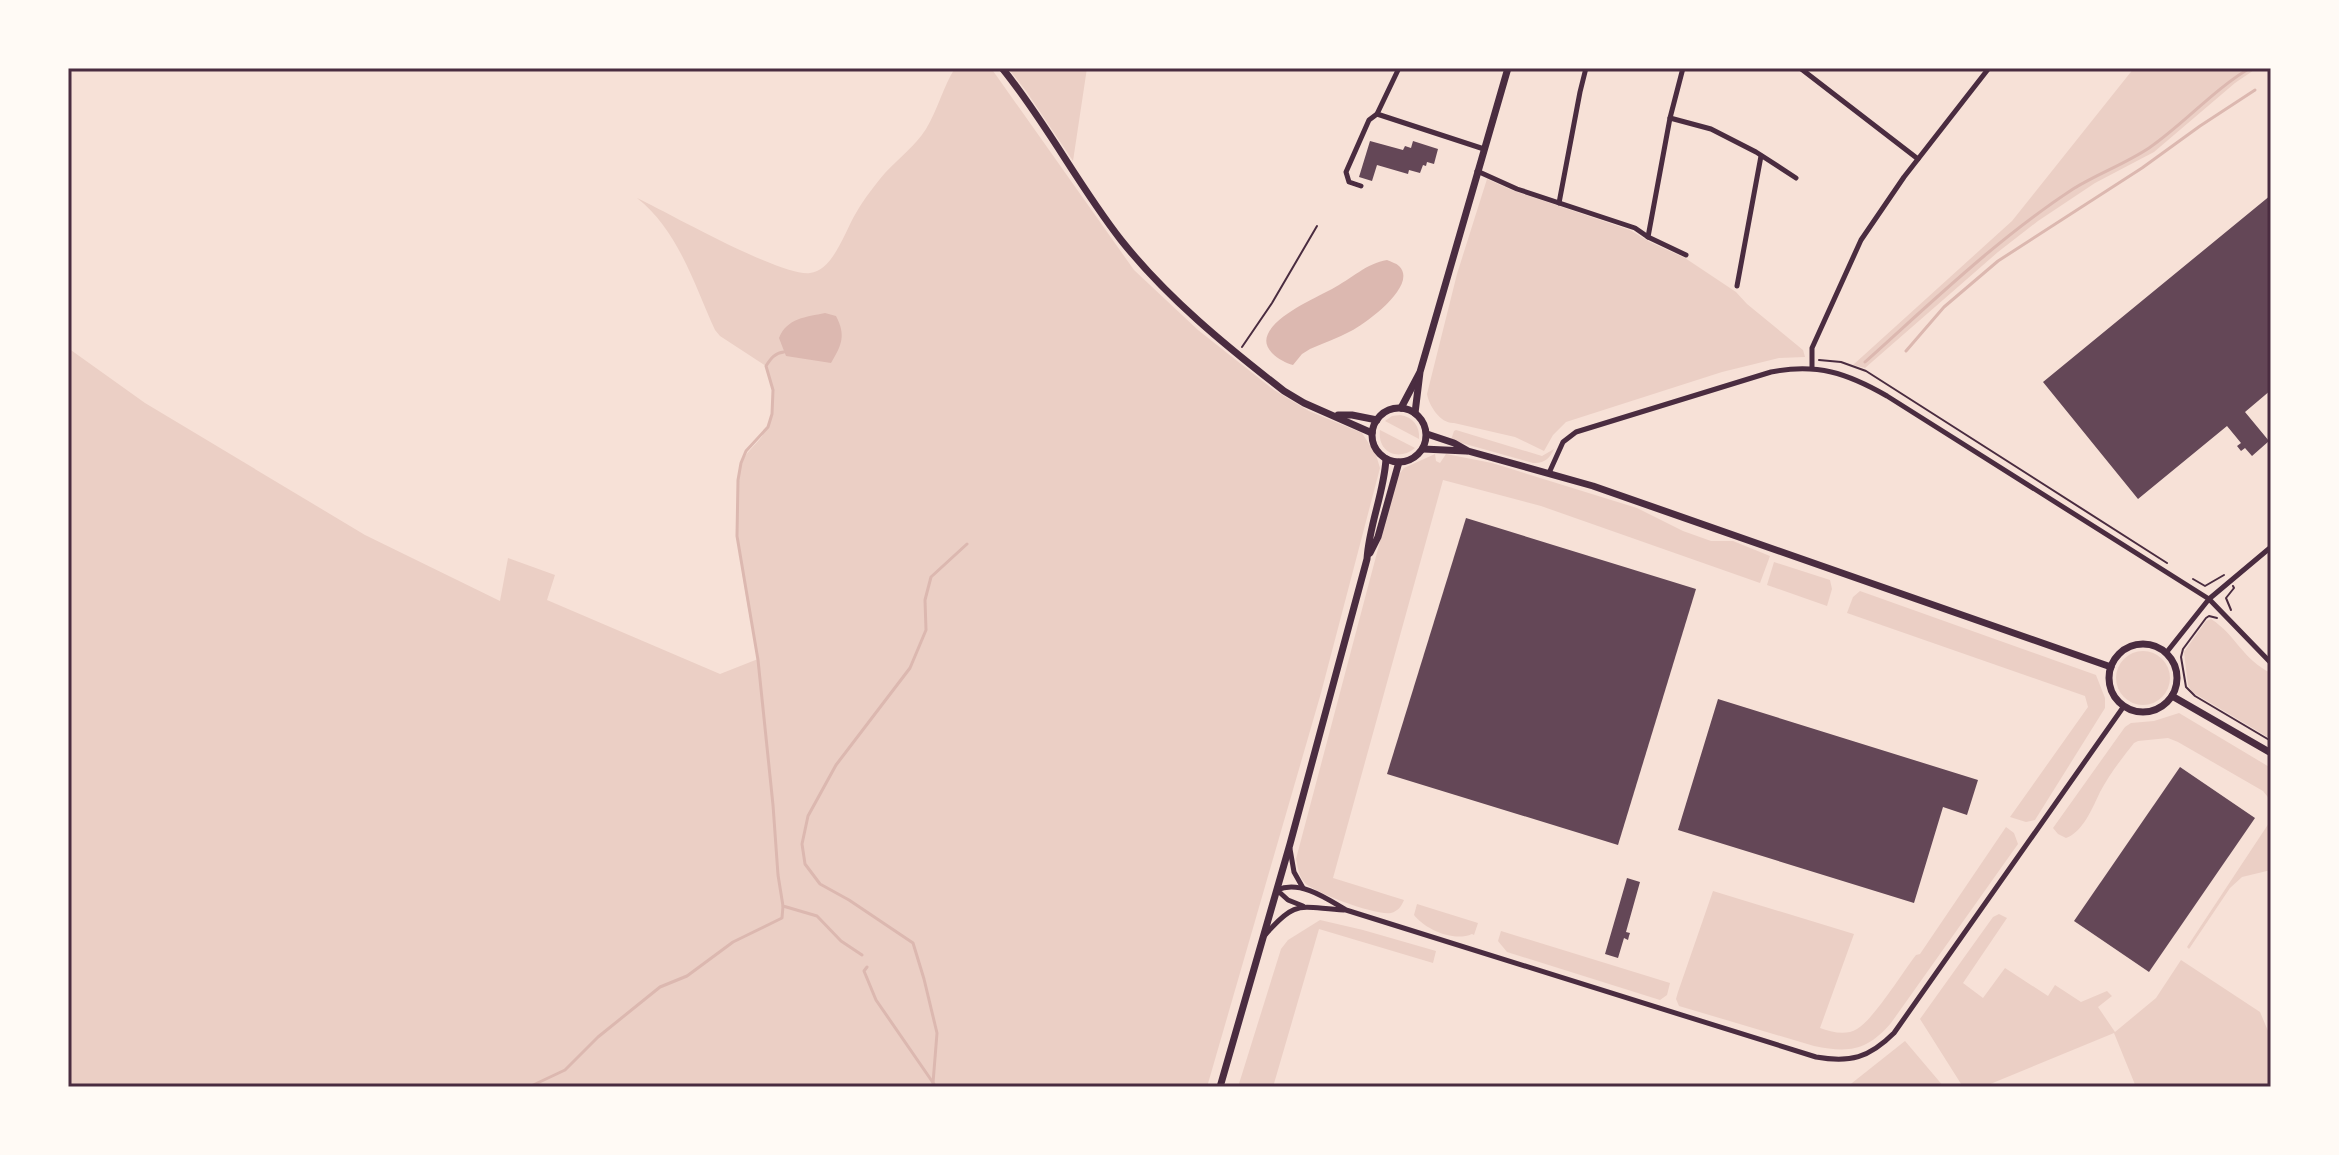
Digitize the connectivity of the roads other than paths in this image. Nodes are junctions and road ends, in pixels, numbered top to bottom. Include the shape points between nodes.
1 (1002, 68) edge
2 (1399, 68) edge
3 (1508, 68) edge
4 (1586, 68) edge
5 (1683, 68) edge
6 (1800, 68) edge
7 (1989, 68) edge
8 (1377, 114) junction
9 (1670, 118) junction
10 (1484, 149) junction
11 (1761, 156) junction
12 (1918, 159) junction
13 (1477, 171) junction
14 (1796, 178) dead end
15 (1361, 186) dead end
16 (1559, 203) junction
17 (1648, 237) junction
18 (1686, 255) dead end
19 (1737, 286) dead end
20 (1812, 368) junction
21 (1420, 372) junction
22 (1401, 408) junction
23 (1415, 413) junction
24 (1335, 415) junction
25 (1377, 420) junction
26 (1372, 433) junction
27 (1427, 434) junction
28 (1423, 449) junction
29 (1468, 451) junction
30 (1386, 459) junction
31 (1399, 462) junction
32 (1549, 473) junction
33 (2271, 547) edge
34 (1367, 559) junction
35 (2209, 599) junction
36 (2166, 653) junction
37 (2271, 663) edge
38 (2111, 667) junction
39 (2172, 696) junction
40 (2124, 706) junction
41 (2271, 753) edge
42 (1290, 844) junction
43 (1304, 889) junction
44 (1277, 890) junction
45 (1303, 906) junction
46 (1346, 910) junction
47 (1264, 935) junction
48 (1220, 1087) edge

1 - 24 street via 1142,266 1180,304 1293,396
2 - 8 street
3 - 10 street
4 - 16 street
5 - 9 street
6 - 12 street
7 - 12 street
8 - 10 street
8 - 15 street via 1369,120 1346,172 1349,182
9 - 11 street via 1711,129
9 - 17 street
10 - 13 street
11 - 14 street
11 - 19 street
12 - 20 street via 1852,257 1812,348
13 - 16 street
13 - 21 street
16 - 17 street
17 - 18 street
20 - 32 street via 1759,375 1576,432 1563,442
20 - 35 street via 1847,375 1887,396
21 - 22 street
21 - 23 street
22 - 23 street
22 - 25 street
23 - 27 street
24 - 25 street
24 - 26 street
25 - 26 street
26 - 30 street via 1374,446
27 - 28 street
27 - 29 street
28 - 29 street
28 - 31 street via 1415,458
29 - 32 street
30 - 31 street
30 - 34 street
31 - 34 street
32 - 38 street
33 - 35 street
34 - 42 street
35 - 36 street
35 - 37 street
36 - 38 street via 2136,646 2122,652
36 - 39 street via 2177,676
38 - 40 street via 2111,686
39 - 40 street via 2148,711
39 - 41 street
40 - 46 street via 1894,1033 1864,1056 1816,1057
42 - 43 street via 1294,872
42 - 44 street
43 - 44 street
43 - 46 street
44 - 45 street
44 - 47 street
45 - 46 street
45 - 47 street via 1284,914
47 - 48 street

